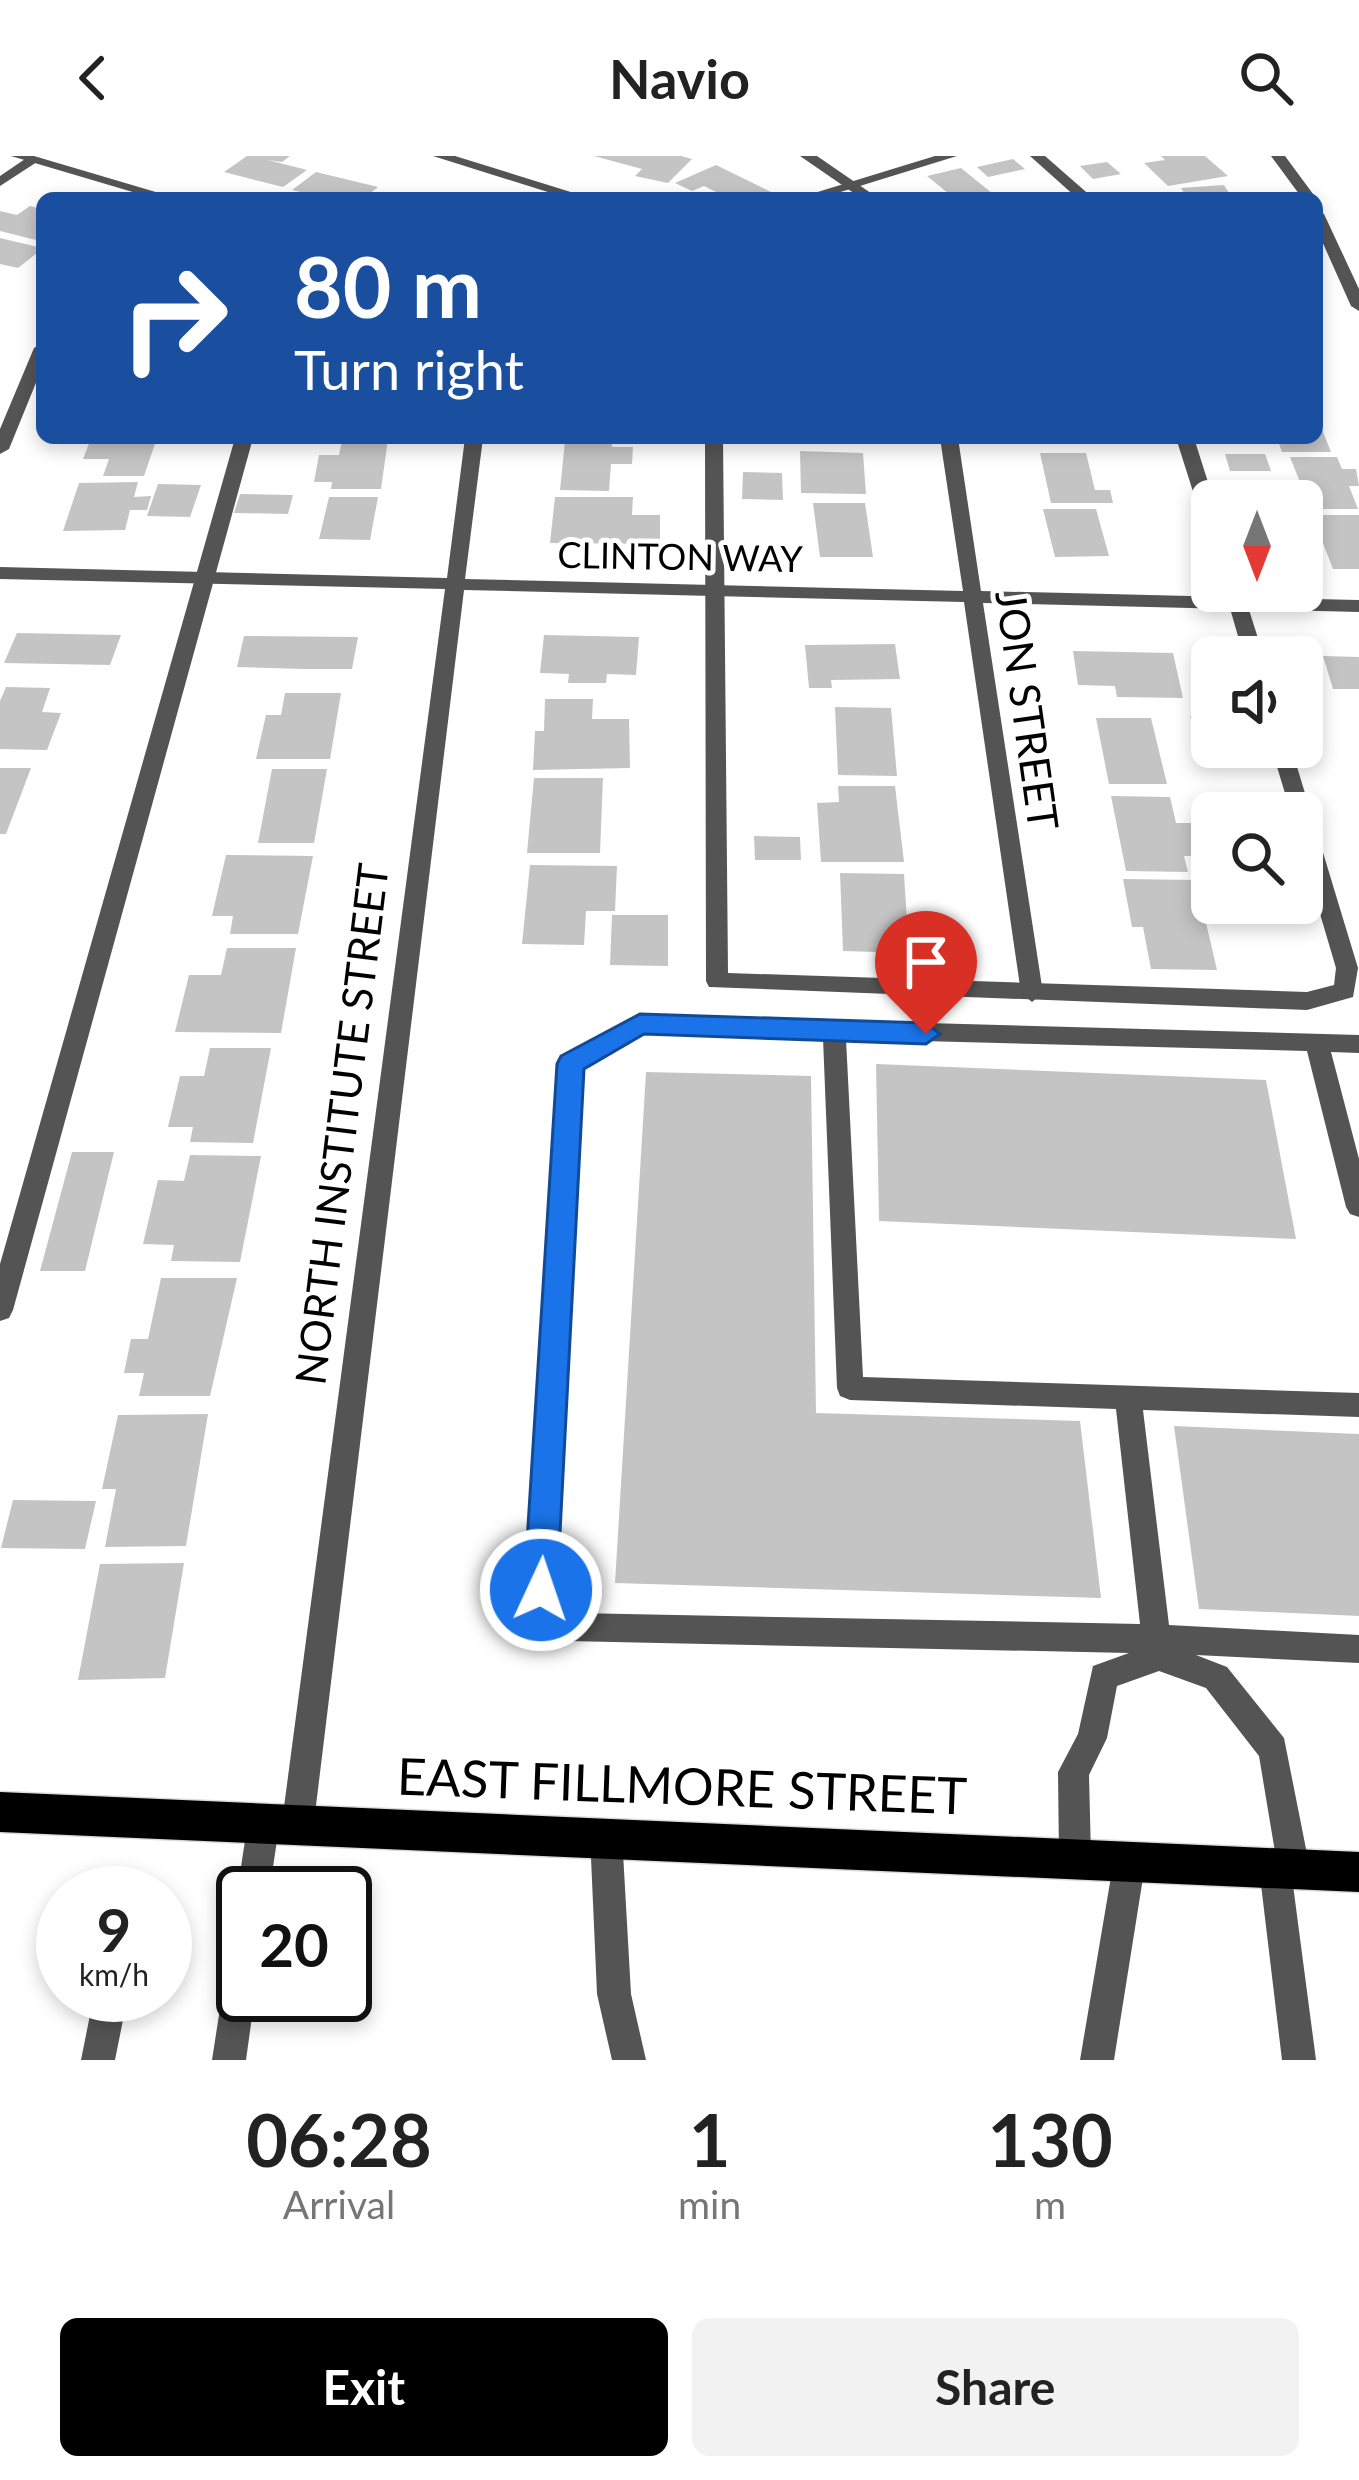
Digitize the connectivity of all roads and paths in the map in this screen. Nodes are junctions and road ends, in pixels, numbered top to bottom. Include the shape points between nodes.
1 (440, 156) edge
2 (807, 156) edge
3 (950, 156) edge
4 (1037, 156) edge
5 (1278, 156) edge
6 (25, 158) edge
7 (0, 182) edge
8 (854, 183) junction
9 (147, 192) edge
10 (563, 192) edge
11 (825, 192) edge
12 (865, 192) edge
13 (1079, 192) edge
14 (1305, 192) edge
15 (1323, 227) edge
16 (1359, 306) edge
17 (36, 362) edge
18 (242, 444) edge
19 (473, 444) edge
20 (714, 444) edge
21 (950, 444) edge
22 (1187, 444) edge
23 (0, 449) edge
24 (1198, 480) edge
25 (0, 572) edge
26 (205, 578) junction
27 (456, 584) junction
28 (716, 590) junction
29 (976, 596) junction
30 (1191, 597) edge
31 (1323, 604) edge
32 (1359, 607) edge
33 (1323, 887) edge
34 (1032, 993) junction
35 (834, 1029) junction
36 (1317, 1043) junction
37 (1359, 1045) edge
38 (1359, 1207) edge
39 (0, 1310) edge
40 (1128, 1397) junction
41 (1359, 1405) edge
42 (1157, 1648) junction
43 (1359, 1649) edge
44 (0, 1812) edge
45 (281, 1822) junction
46 (606, 1835) junction
47 (1075, 1856) junction
48 (1130, 1859) junction
49 (264, 1866) edge
50 (1284, 1868) junction
51 (1359, 1872) edge
52 (106, 2022) edge
53 (234, 2022) edge
54 (98, 2060) edge
55 (229, 2060) edge
56 (628, 2060) edge
57 (1097, 2060) edge
58 (1299, 2060) edge

1 - 10 street
2 - 8 street
3 - 8 street
4 - 13 street
5 - 14 street
6 - 7 street
6 - 9 street
8 - 11 street
8 - 12 street
15 - 16 street
17 - 23 street
18 - 26 street
19 - 27 street, NORTH INSTITUTE STREET
20 - 28 street
21 - 29 street, JON STREET
22 - 24 street
25 - 26 street, CLINTON WAY
26 - 27 street, CLINTON WAY
26 - 39 street
27 - 28 street, CLINTON WAY
27 - 45 street, NORTH INSTITUTE STREET
28 - 29 street, CLINTON WAY
28 - 34 street via 717,981
29 - 30 street, CLINTON WAY
29 - 34 street, JON STREET
31 - 32 street, CLINTON WAY
33 - 34 street via 1348,968 1345,991 1307,1001
35 - 36 street
35 - 40 street via 850,1388
35 - 42 street via 640,1024 571,1064 541,1590 567,1627
36 - 37 street
36 - 38 street
40 - 41 street
40 - 42 street
42 - 43 street
42 - 47 street via 1104,1676 1092,1738 1072,1772
42 - 50 street via 1216,1677 1273,1749
44 - 45 main road, EAST FILLMORE STREET
45 - 46 main road, EAST FILLMORE STREET
45 - 49 street, NORTH INSTITUTE STREET
46 - 47 main road, EAST FILLMORE STREET
46 - 56 street via 614,1994
47 - 48 main road, EAST FILLMORE STREET
48 - 50 main road, EAST FILLMORE STREET
48 - 57 street
50 - 51 main road, EAST FILLMORE STREET
50 - 58 street
52 - 54 street
53 - 55 street

